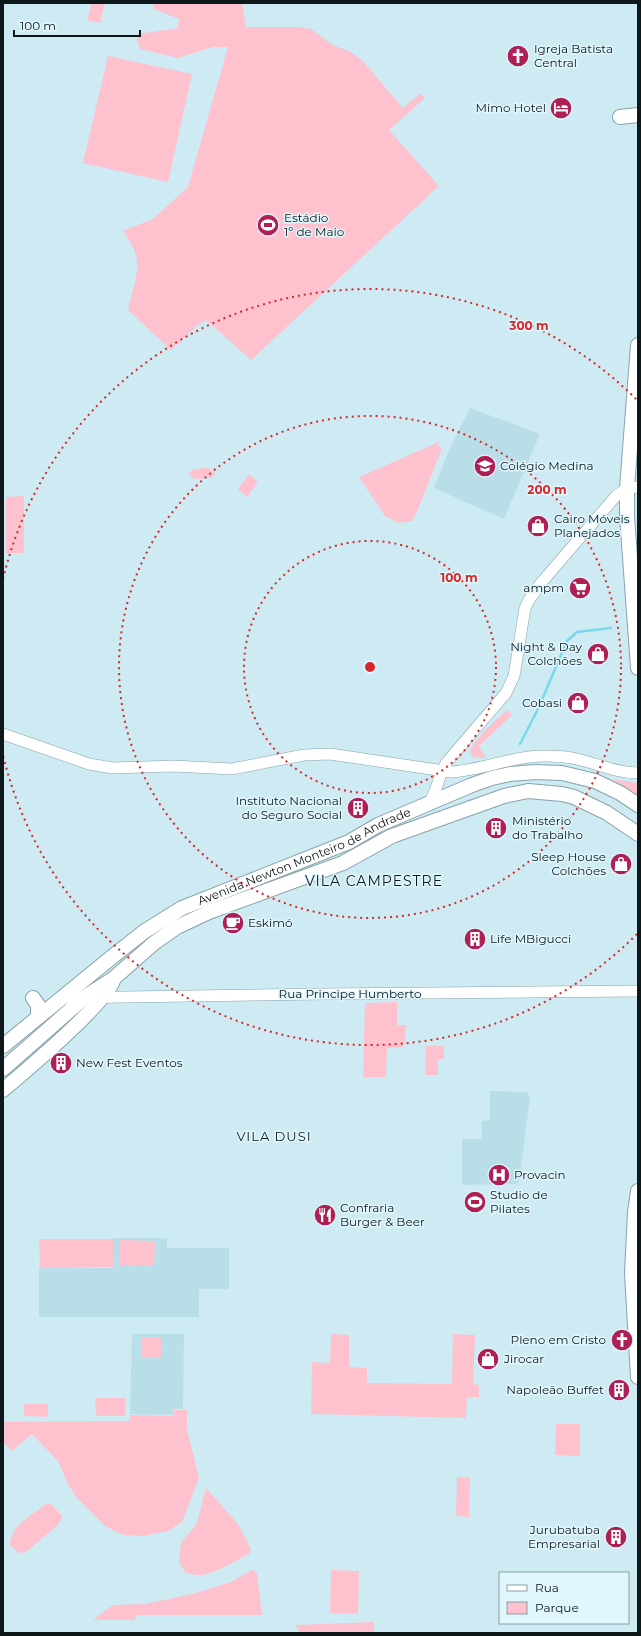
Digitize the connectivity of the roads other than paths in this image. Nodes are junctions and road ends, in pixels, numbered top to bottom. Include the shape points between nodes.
1 (638, 115) edge
2 (620, 117) dead end
3 (638, 345) edge
4 (633, 488) edge
5 (638, 668) edge
6 (3, 734) edge
7 (441, 771) junction
8 (638, 773) edge
9 (429, 803) junction
10 (638, 805) edge
11 (638, 834) edge
12 (113, 979) junction
13 (638, 991) edge
14 (104, 996) junction
15 (33, 998) dead end
16 (61, 998) junction
17 (80, 1002) junction
18 (38, 1017) junction
19 (3, 1046) edge
20 (3, 1070) edge
21 (3, 1090) edge
22 (638, 1191) edge
23 (638, 1377) edge

1 - 2 main road
3 - 4 main road
4 - 5 main road via 627,516
4 - 7 street via 616,496 529,600 525,608 514,676 506,694
6 - 7 street via 89,764 113,768 173,766 232,769 330,754
7 - 8 street via 470,770 527,756 580,759 621,772
7 - 9 street
9 - 10 main road, Avenida Newton Monteiro de Andrade via 492,778 514,773 544,772 569,774 595,781
9 - 16 main road, Avenida Newton Monteiro de Andrade via 378,825 356,840 182,908 145,931
11 - 12 main road, Avenida Newton Monteiro de Andrade via 607,813 574,797 543,791 511,794 392,836 343,863 190,920 154,943
12 - 14 main road, Avenida Newton Monteiro de Andrade via 113,985
12 - 17 main road, Avenida Newton Monteiro de Andrade
13 - 14 street, Rua Principe Humberto
14 - 17 street, Rua Principe Humberto
14 - 21 main road, Avenida Newton Monteiro de Andrade via 68,1033
15 - 18 main road via 38,1005
16 - 17 street, Rua Principe Humberto
16 - 18 main road, Avenida Newton Monteiro de Andrade
17 - 20 main road, Avenida Newton Monteiro de Andrade
18 - 19 main road, Avenida Newton Monteiro de Andrade
22 - 23 main road via 632,1273

